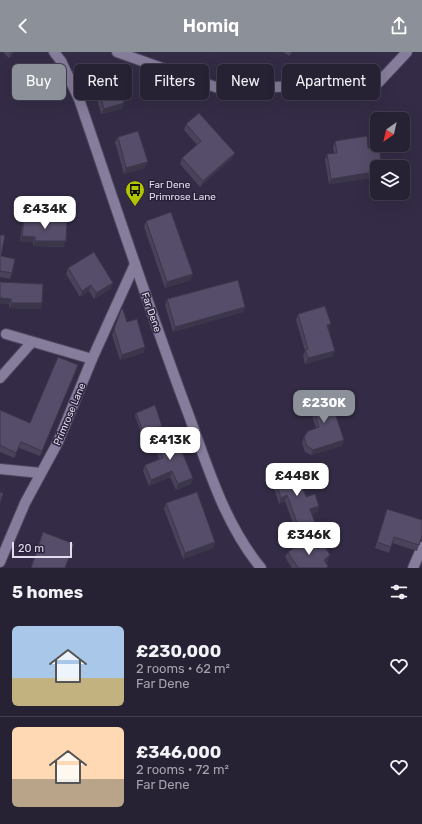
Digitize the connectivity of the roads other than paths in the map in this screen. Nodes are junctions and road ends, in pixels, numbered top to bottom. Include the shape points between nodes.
1 (54, 52) edge
2 (118, 52) edge
3 (407, 52) edge
4 (135, 264) junction
5 (6, 334) dead end
6 (32, 342) junction
7 (92, 359) junction
8 (0, 378) edge
9 (0, 469) edge
10 (41, 473) junction
11 (422, 547) edge
12 (0, 562) edge
13 (261, 568) edge
14 (413, 568) edge

1 - 4 street, Far Dene via 79,100
2 - 3 street via 221,89 378,83
4 - 7 street, Primrose Lane
4 - 13 street, Far Dene via 225,511 239,538
5 - 6 street
6 - 7 street
6 - 8 street
7 - 10 street, Primrose Lane via 58,442
9 - 10 street
10 - 12 street, Primrose Lane
11 - 14 street

